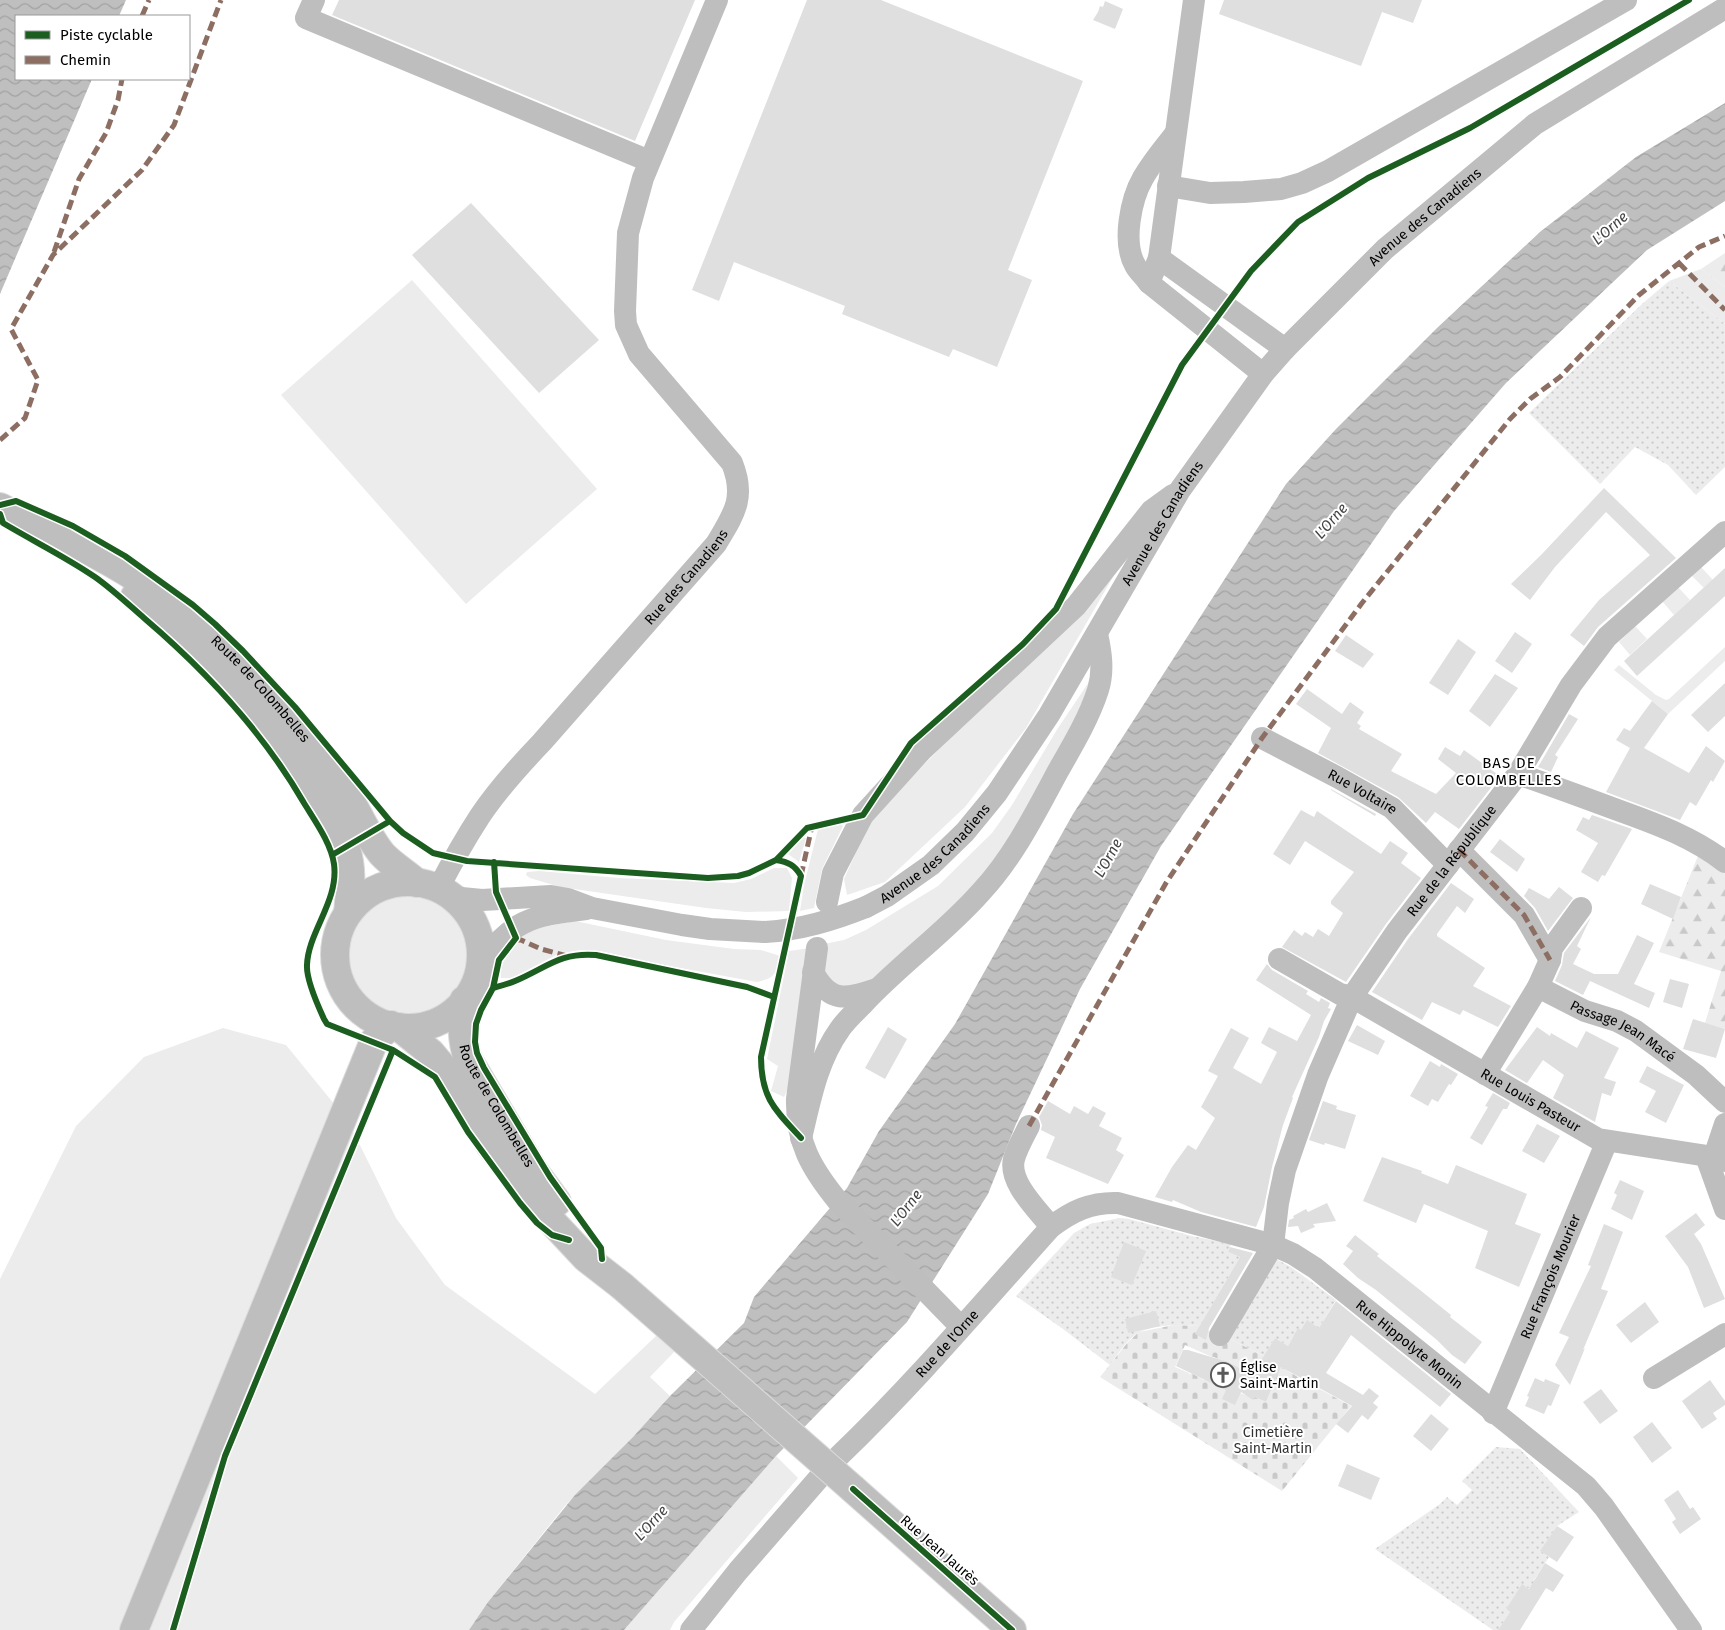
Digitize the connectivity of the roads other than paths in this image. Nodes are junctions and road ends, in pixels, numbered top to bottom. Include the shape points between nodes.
1 (314, 0) edge
2 (717, 0) edge
3 (1626, 0) edge
4 (1189, 2) edge
5 (1725, 8) edge
6 (1175, 134) junction
7 (650, 161) junction
8 (1168, 186) junction
9 (1159, 258) junction
10 (1149, 283) junction
11 (1285, 349) junction
12 (1263, 374) junction
13 (1180, 490) junction
14 (0, 507) edge
15 (1725, 532) edge
16 (63, 540) junction
17 (1097, 634) junction
18 (1262, 738) dead end
19 (1518, 774) junction
20 (1454, 858) junction
21 (1725, 862) edge
22 (435, 890) junction
23 (827, 902) dead end
24 (592, 908) junction
25 (1581, 908) dead end
26 (348, 913) junction
27 (817, 948) dead end
28 (1279, 960) dead end
29 (1550, 960) junction
30 (479, 968) junction
31 (813, 972) junction
32 (1538, 987) junction
33 (877, 989) junction
34 (1352, 997) junction
35 (464, 1000) junction
36 (384, 1028) junction
37 (1485, 1074) junction
38 (1725, 1102) edge
39 (1725, 1124) edge
40 (1029, 1126) dead end
41 (801, 1138) junction
42 (1607, 1141) junction
43 (1715, 1158) edge
44 (1725, 1209) edge
45 (1050, 1227) junction
46 (1273, 1245) junction
47 (622, 1286) junction
48 (961, 1327) junction
49 (1725, 1334) edge
50 (1220, 1335) dead end
51 (1654, 1378) dead end
52 (1493, 1413) junction
53 (839, 1456) dead end
54 (819, 1478) dead end
55 (134, 1630) edge
56 (691, 1630) edge
57 (1012, 1630) edge
58 (1691, 1630) edge

1 - 7 street via 306,18
2 - 7 street, Rue des Canadiens
3 - 8 street via 1302,183 1281,189 1210,193
4 - 6 street
5 - 11 street, Avenue des Canadiens via 1535,124 1384,250
6 - 8 street
6 - 10 street via 1142,179 1128,232 1129,249 1135,265
7 - 22 street, Rue des Canadiens via 628,233 626,325 639,354 732,463 738,477 736,507 710,551 481,814
8 - 9 street
9 - 10 street
9 - 11 street
10 - 12 street
11 - 12 street, Avenue des Canadiens
12 - 13 street, Avenue des Canadiens
13 - 17 street, Avenue des Canadiens
13 - 23 street via 1151,511 1076,606 921,751 862,815 833,873
14 - 16 main road, Route de Colombelles
15 - 19 street, Rue de la République via 1607,637 1570,685
16 - 22 main road, Route de Colombelles via 94,553 153,589 216,639 286,714 324,761 381,853
16 - 26 main road, Route de Colombelles via 152,610 204,657 236,691 299,770 346,847 350,870
17 - 24 street, Avenue des Canadiens, bridge via 997,793 949,849 887,896 831,920 765,932 710,929
17 - 33 street via 1102,657 1101,674 1087,717 1008,856 982,892
18 - 20 street, Rue Voltaire via 1392,808
19 - 20 street, Rue de la République
19 - 21 street via 1677,832
20 - 29 street via 1524,915
20 - 34 street, Rue de la République via 1397,931
22 - 24 street, Avenue des Canadiens via 482,900 551,896 568,898
22 - 26 main road, Route de Colombelles via 397,883 378,889
22 - 30 main road, Route de Colombelles via 468,914 480,952
24 - 30 street, Avenue des Canadiens via 525,921 500,940
25 - 29 street via 1552,948
26 - 36 main road, Route de Colombelles via 336,942 336,969 351,1001
27 - 31 street
28 - 34 street, Rue Louis Pasteur via 1340,994
29 - 32 street
30 - 35 main road, Route de Colombelles via 474,985
31 - 33 street via 822,987 834,995 852,997
31 - 41 street via 797,1099 796,1116
32 - 37 street
32 - 38 street, Passage Jean Macé via 1585,1011 1636,1031 1696,1075
33 - 41 street via 840,1028 818,1068
34 - 37 street, Rue Louis Pasteur
34 - 46 street, Rue de la République via 1318,1075 1284,1170
35 - 36 main road, Route de Colombelles via 435,1022 417,1027
35 - 47 main road, Route de Colombelles via 462,1039 473,1070 534,1172
36 - 47 main road, Route de Colombelles via 431,1053 446,1071 490,1145 543,1212 586,1258
36 - 55 main road
37 - 42 street, Rue Louis Pasteur via 1598,1139
39 - 43 street
40 - 45 street via 1014,1159 1014,1172 1018,1185
41 - 48 street via 810,1163 837,1200
42 - 43 street, Rue Louis Pasteur
42 - 52 street, Rue François Mourier
43 - 44 street
45 - 46 street, Rue Hippolyte Monin via 1066,1215 1103,1202
45 - 48 street, Rue de l'Orne
46 - 50 street
46 - 52 street, Rue Hippolyte Monin via 1315,1268
47 - 57 main road, Rue Jean Jaurès, bridge
48 - 53 street, Rue de l'Orne via 880,1417
49 - 51 street
52 - 58 street, Rue Hippolyte Monin via 1586,1486
54 - 56 street

